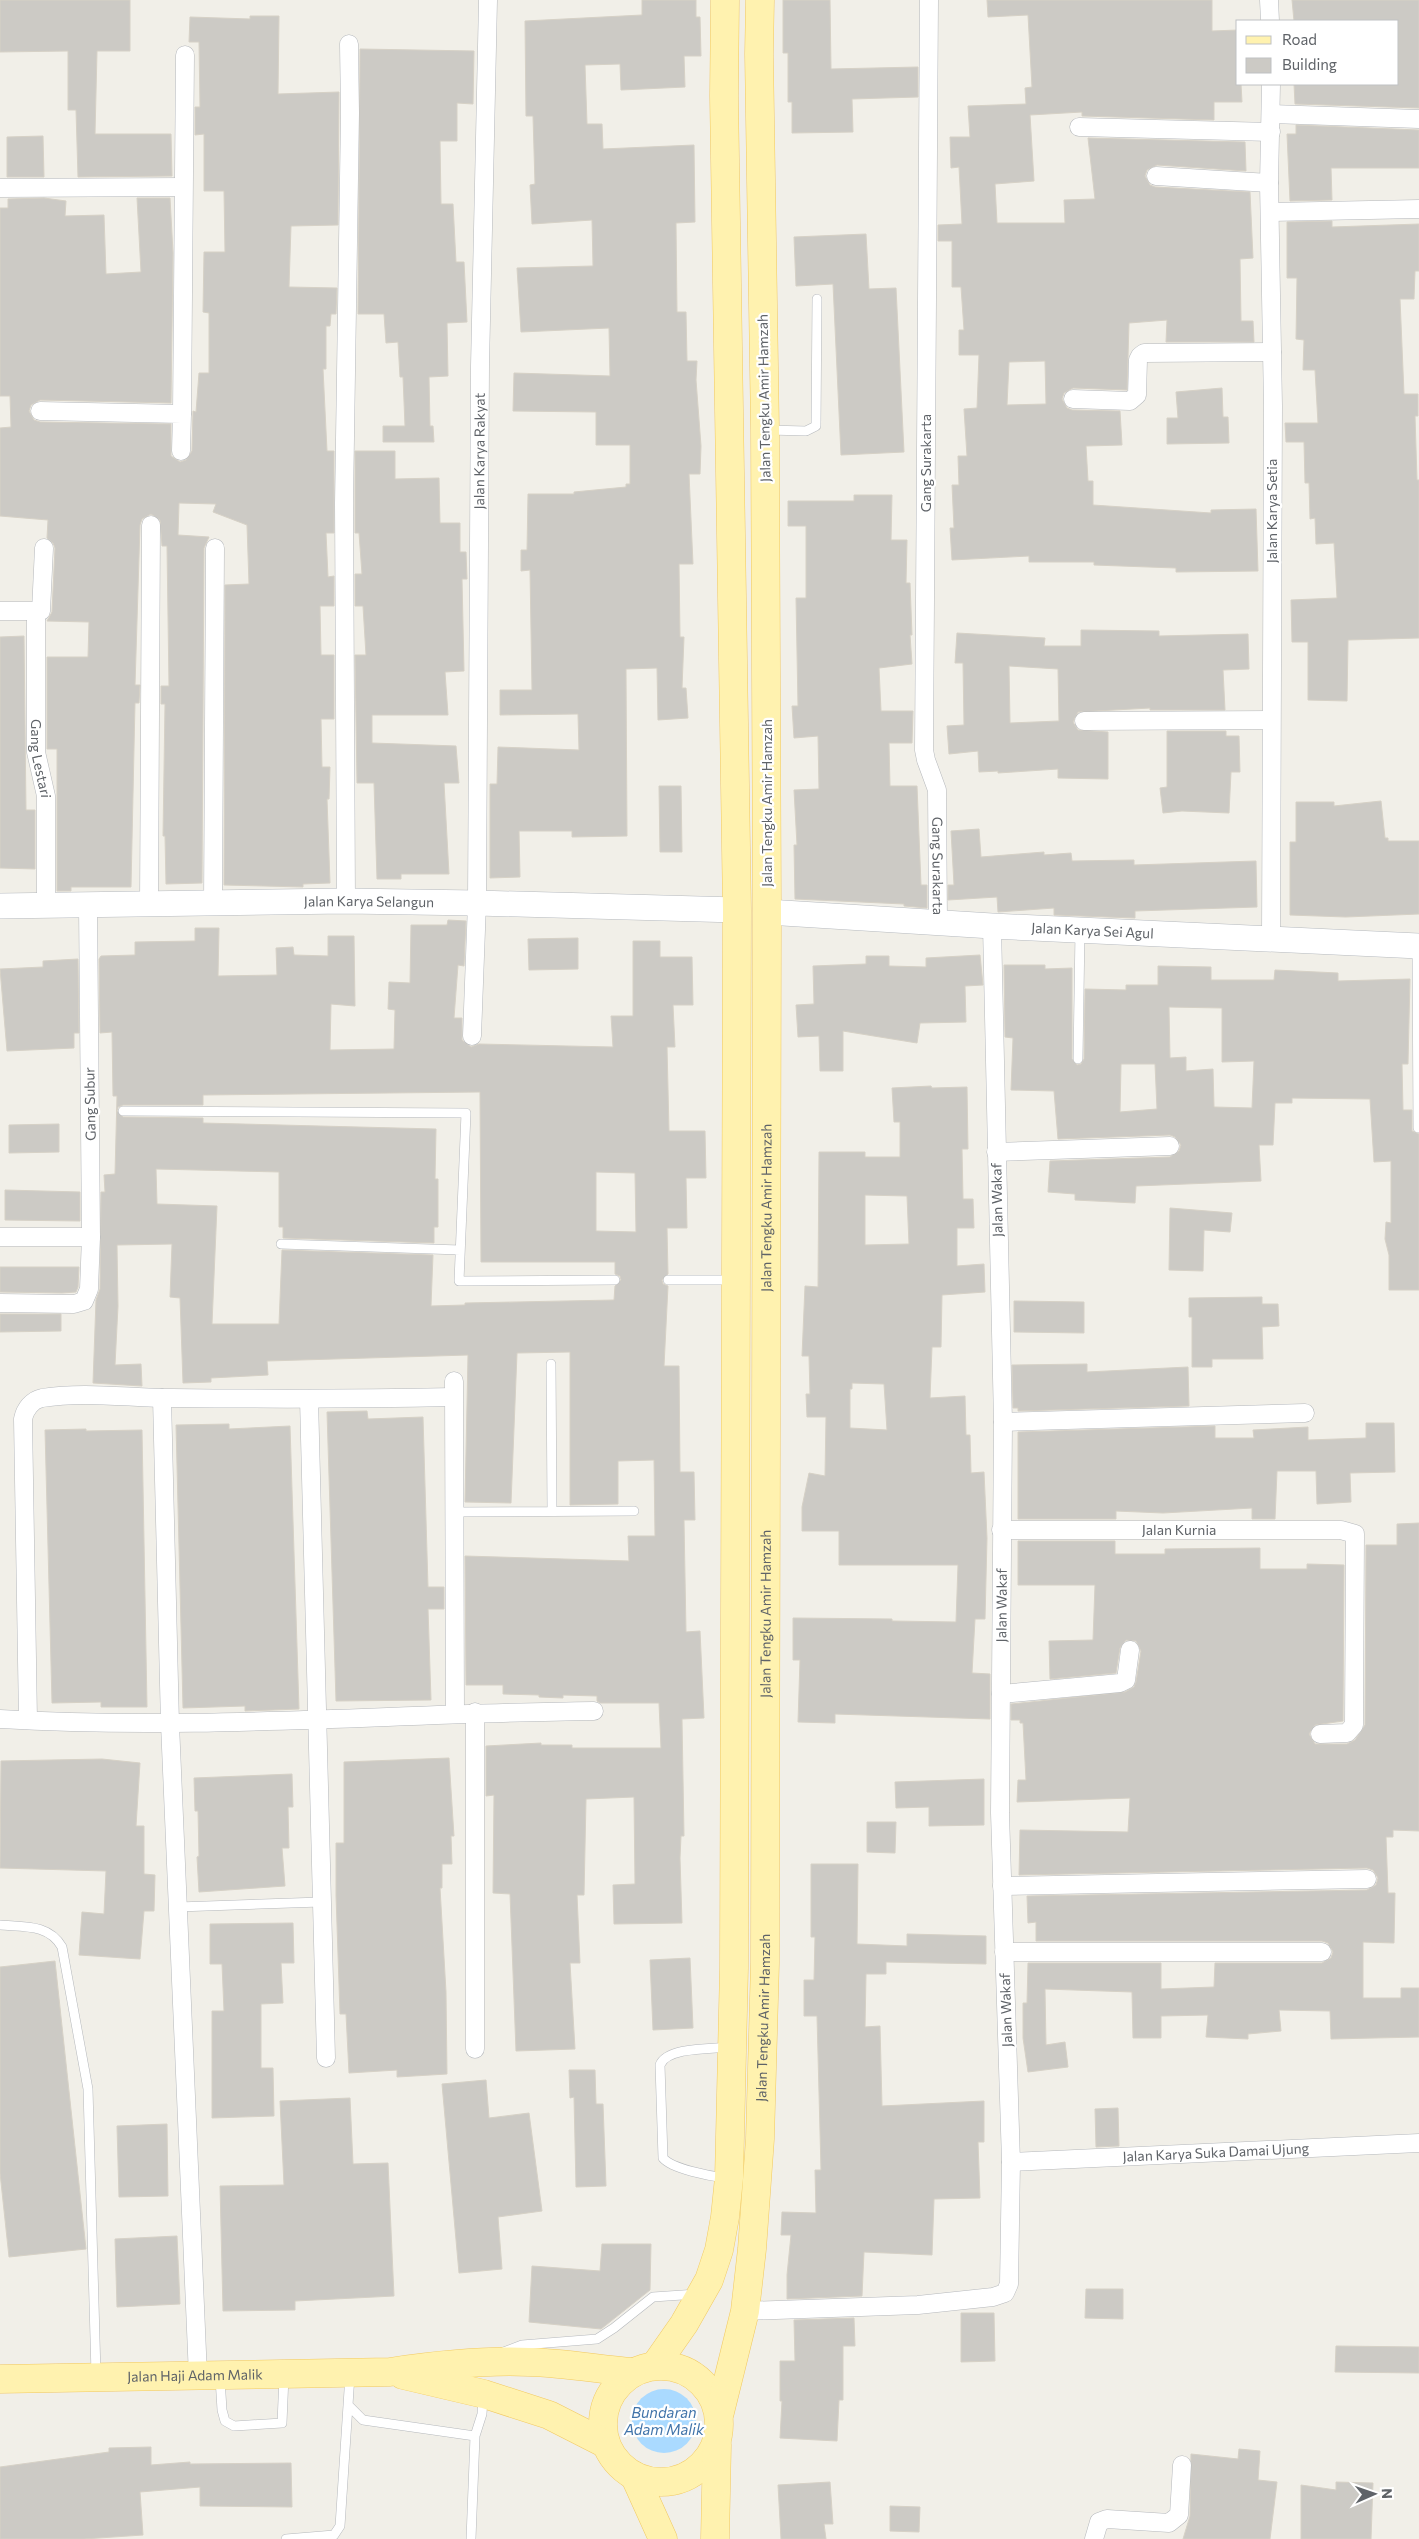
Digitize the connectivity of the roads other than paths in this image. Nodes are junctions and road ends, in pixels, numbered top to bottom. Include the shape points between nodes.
1 (488, 0) edge
2 (725, 0) edge
3 (760, 0) edge
4 (929, 0) edge
5 (1270, 0) edge
6 (1270, 20) edge
7 (349, 44) dead end
8 (759, 54) junction
9 (185, 55) dead end
10 (724, 56) junction
11 (1271, 85) edge
12 (1419, 119) edge
13 (1271, 123) junction
14 (1079, 127) dead end
15 (1156, 176) dead end
16 (1269, 182) junction
17 (183, 187) junction
18 (0, 188) edge
19 (1419, 209) edge
20 (1271, 212) junction
21 (763, 276) junction
22 (727, 278) junction
23 (817, 298) dead end
24 (1272, 352) junction
25 (1073, 399) dead end
26 (40, 412) dead end
27 (182, 414) junction
28 (765, 430) junction
29 (181, 451) dead end
30 (151, 525) dead end
31 (44, 548) dead end
32 (215, 548) dead end
33 (0, 611) edge
34 (36, 611) junction
35 (1270, 720) junction
36 (1084, 721) dead end
37 (346, 901) junction
38 (477, 902) junction
39 (213, 904) junction
40 (46, 905) junction
41 (88, 905) junction
42 (149, 905) junction
43 (0, 906) edge
44 (737, 910) junction
45 (767, 912) junction
46 (938, 923) junction
47 (992, 926) junction
48 (1080, 931) junction
49 (1271, 939) junction
50 (1418, 946) edge
51 (472, 1036) dead end
52 (1078, 1059) dead end
53 (123, 1111) dead end
54 (1418, 1128) dead end
55 (1170, 1146) dead end
56 (996, 1152) junction
57 (0, 1237) edge
58 (91, 1237) junction
59 (281, 1244) dead end
60 (460, 1250) junction
61 (615, 1280) dead end
62 (668, 1280) dead end
63 (735, 1280) junction
64 (0, 1303) edge
65 (551, 1364) dead end
66 (162, 1398) junction
67 (309, 1399) junction
68 (1305, 1413) dead end
69 (1003, 1422) junction
70 (552, 1511) junction
71 (634, 1511) dead end
72 (454, 1512) junction
73 (1002, 1530) junction
74 (736, 1557) junction
75 (767, 1558) junction
76 (1130, 1650) dead end
77 (1002, 1694) junction
78 (594, 1711) dead end
79 (475, 1712) junction
80 (455, 1714) junction
81 (0, 1718) edge
82 (28, 1720) junction
83 (316, 1720) junction
84 (170, 1724) junction
85 (1320, 1734) dead end
86 (1367, 1879) dead end
87 (1002, 1886) junction
88 (322, 1902) junction
89 (178, 1906) junction
90 (0, 1925) edge
91 (1004, 1952) junction
92 (1322, 1952) dead end
93 (732, 2047) junction
94 (475, 2049) dead end
95 (326, 2058) dead end
96 (1419, 2143) edge
97 (1011, 2162) junction
98 (728, 2178) junction
99 (702, 2294) junction
100 (745, 2311) junction
101 (483, 2362) junction
102 (644, 2368) junction
103 (350, 2372) junction
104 (390, 2372) junction
105 (284, 2374) junction
106 (209, 2375) junction
107 (96, 2377) junction
108 (0, 2379) edge
109 (484, 2394) junction
110 (349, 2406) junction
111 (720, 2412) junction
112 (475, 2436) junction
113 (606, 2444) junction
114 (717, 2445) junction
115 (1182, 2465) dead end
116 (635, 2477) junction
117 (286, 2539) edge
118 (471, 2539) edge
119 (663, 2539) edge
120 (715, 2539) edge
121 (1094, 2539) edge

1 - 38 street, Jalan Karya Rakyat via 480,376
2 - 10 main road
3 - 8 main road, Jalan Tengku Amir Hamzah
4 - 46 street, Gang Surakarta via 924,750 937,790
5 - 6 street
7 - 37 street via 344,502
8 - 10 main road
8 - 21 main road, Jalan Tengku Amir Hamzah
9 - 17 street
10 - 22 main road
11 - 13 street, Jalan Karya Setia
12 - 13 street
13 - 14 street
13 - 16 street, Jalan Karya Setia
15 - 16 street
16 - 20 street, Jalan Karya Setia
17 - 18 street
17 - 27 street
19 - 20 street
20 - 24 street, Jalan Karya Setia
21 - 22 main road
21 - 28 main road, Jalan Tengku Amir Hamzah
22 - 44 main road
23 - 28 lane via 816,426 806,431
24 - 25 street via 1144,353 1138,360 1135,399
24 - 35 street, Jalan Karya Setia
26 - 27 street
27 - 29 street
28 - 45 main road, Jalan Tengku Amir Hamzah
30 - 42 street
31 - 34 street, Gang Lestari via 42,608
32 - 39 street
33 - 34 street
34 - 40 street, Gang Lestari via 36,752 46,796
35 - 36 street
35 - 49 street, Jalan Karya Setia
37 - 38 street, Jalan Karya Selangun
37 - 39 street, Jalan Karya Selangun
38 - 44 street, Jalan Karya Selangun
38 - 51 street, Jalan Karya Rakyat
39 - 42 street, Jalan Karya Selangun
40 - 41 street, Jalan Karya Selangun
40 - 43 street, Jalan Karya Selangun
41 - 42 street, Jalan Karya Selangun
41 - 58 street, Gang Subur
44 - 63 main road
45 - 46 street, Jalan Karya Sei Agul
45 - 75 main road, Jalan Tengku Amir Hamzah
46 - 47 street, Jalan Karya Sei Agul
47 - 48 street, Jalan Karya Sei Agul
47 - 56 street, Jalan Wakaf
48 - 49 street, Jalan Karya Sei Agul
48 - 52 lane
49 - 50 street, Jalan Karya Sei Agul
50 - 54 lane
53 - 60 lane via 466,1113
55 - 56 street
56 - 69 street, Jalan Wakaf
57 - 58 street
58 - 64 street, Gang Subur via 89,1289 84,1300 74,1304
59 - 60 lane
60 - 61 lane via 459,1281
62 - 63 lane
63 - 74 main road
65 - 70 lane
66 - 67 street
66 - 82 street via 41,1398 24,1413
66 - 84 street
67 - 72 street via 453,1389
67 - 83 street
68 - 69 street
69 - 73 street, Jalan Wakaf
70 - 71 lane
70 - 72 lane
72 - 80 street
73 - 77 street, Jalan Wakaf
73 - 85 street, Jalan Kurnia via 1341,1530 1355,1534 1354,1724 1347,1733
74 - 75 main road
74 - 93 main road
75 - 100 main road, Jalan Tengku Amir Hamzah via 765,1953 760,2139
76 - 77 street via 1126,1680 1120,1683
77 - 87 street, Jalan Wakaf
78 - 79 street
79 - 80 street
79 - 94 street
80 - 83 street
81 - 82 street
82 - 84 street
83 - 84 street
83 - 88 street
84 - 89 street
86 - 87 street
87 - 91 street, Jalan Wakaf
88 - 89 lane
88 - 95 street
89 - 106 street
90 - 107 lane via 44,1929 58,1939 62,1947 88,2089
91 - 92 street
91 - 97 street, Jalan Wakaf
93 - 98 main road
93 - 98 lane via 672,2053 662,2059 660,2065 663,2158 707,2175
96 - 97 street, Jalan Karya Suka Damai Ujung
97 - 100 street, Jalan Wakaf via 1009,2284 1005,2293 993,2298 918,2305
98 - 99 main road via 718,2250
99 - 101 lane via 658,2295 597,2339 522,2345
99 - 102 main road
100 - 111 main road, Jalan Tengku Amir Hamzah
101 - 102 main road, Jalan Haji Adam Malik
101 - 104 main road, Jalan Haji Adam Malik via 439,2364
102 - 111 main road via 684,2369 707,2386
102 - 113 main road via 616,2385 606,2403 602,2424
103 - 104 main road, Jalan Haji Adam Malik
103 - 105 main road, Jalan Haji Adam Malik
103 - 110 lane
104 - 109 main road, Jalan Haji Adam Malik
105 - 106 main road, Jalan Haji Adam Malik
105 - 106 lane via 282,2423 234,2426 227,2424
106 - 107 main road, Jalan Haji Adam Malik
107 - 108 main road, Jalan Haji Adam Malik
109 - 112 lane
109 - 113 main road, Jalan Haji Adam Malik via 550,2415
110 - 112 lane via 363,2420
110 - 117 lane via 340,2526 334,2536
111 - 114 main road
112 - 118 lane
113 - 116 main road via 618,2463
114 - 116 main road via 703,2466 683,2479 659,2483
114 - 120 main road
115 - 121 street via 1179,2515 1169,2523 1107,2519 1099,2522
116 - 119 main road

